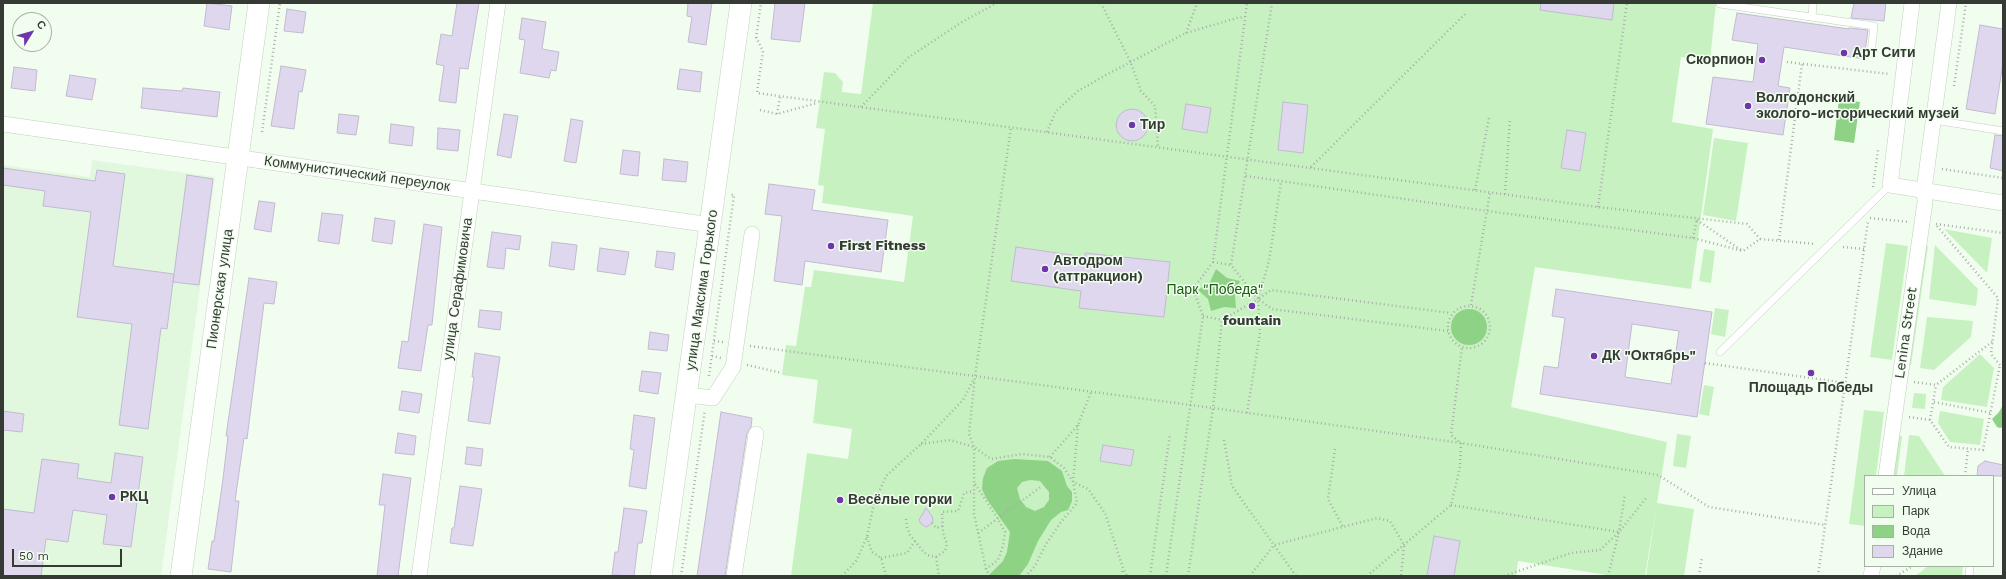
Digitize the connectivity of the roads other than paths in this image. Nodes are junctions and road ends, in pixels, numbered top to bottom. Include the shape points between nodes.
1 (259, 3) edge
2 (498, 3) edge
3 (741, 3) edge
4 (1720, 3) edge
5 (1813, 3) edge
6 (1912, 3) edge
7 (1949, 3) edge
8 (1812, 17) junction
9 (1871, 53) dead end
10 (1934, 120) junction
11 (3, 124) edge
12 (2003, 131) edge
13 (238, 157) junction
14 (1890, 185) junction
15 (472, 190) junction
16 (1924, 190) junction
17 (2003, 203) edge
18 (711, 225) junction
19 (752, 234) dead end
20 (1720, 352) dead end
21 (687, 395) junction
22 (756, 434) dead end
23 (1886, 475) edge
24 (181, 576) edge
25 (419, 576) edge
26 (661, 576) edge
27 (734, 576) edge

1 - 13 street, Пионерская улица
2 - 15 street, улица Серафимовича
3 - 18 street, улица Максима Горького
4 - 8 lane
5 - 8 lane
6 - 14 street
7 - 10 street, Lenina Street
8 - 9 lane via 1874,26
10 - 12 lane
10 - 16 street, Lenina Street
11 - 13 street, Коммунистический переулок
13 - 15 street, Коммунистический переулок
13 - 24 street, Пионерская улица
14 - 16 street
14 - 20 lane
15 - 18 street, Коммунистический переулок
15 - 25 street, улица Серафимовича
16 - 17 street
16 - 23 street, Lenina Street via 1929,223 1900,380
18 - 21 street, улица Максима Горького
19 - 21 street via 733,367 713,398
21 - 26 street, улица Максима Горького
22 - 27 street

